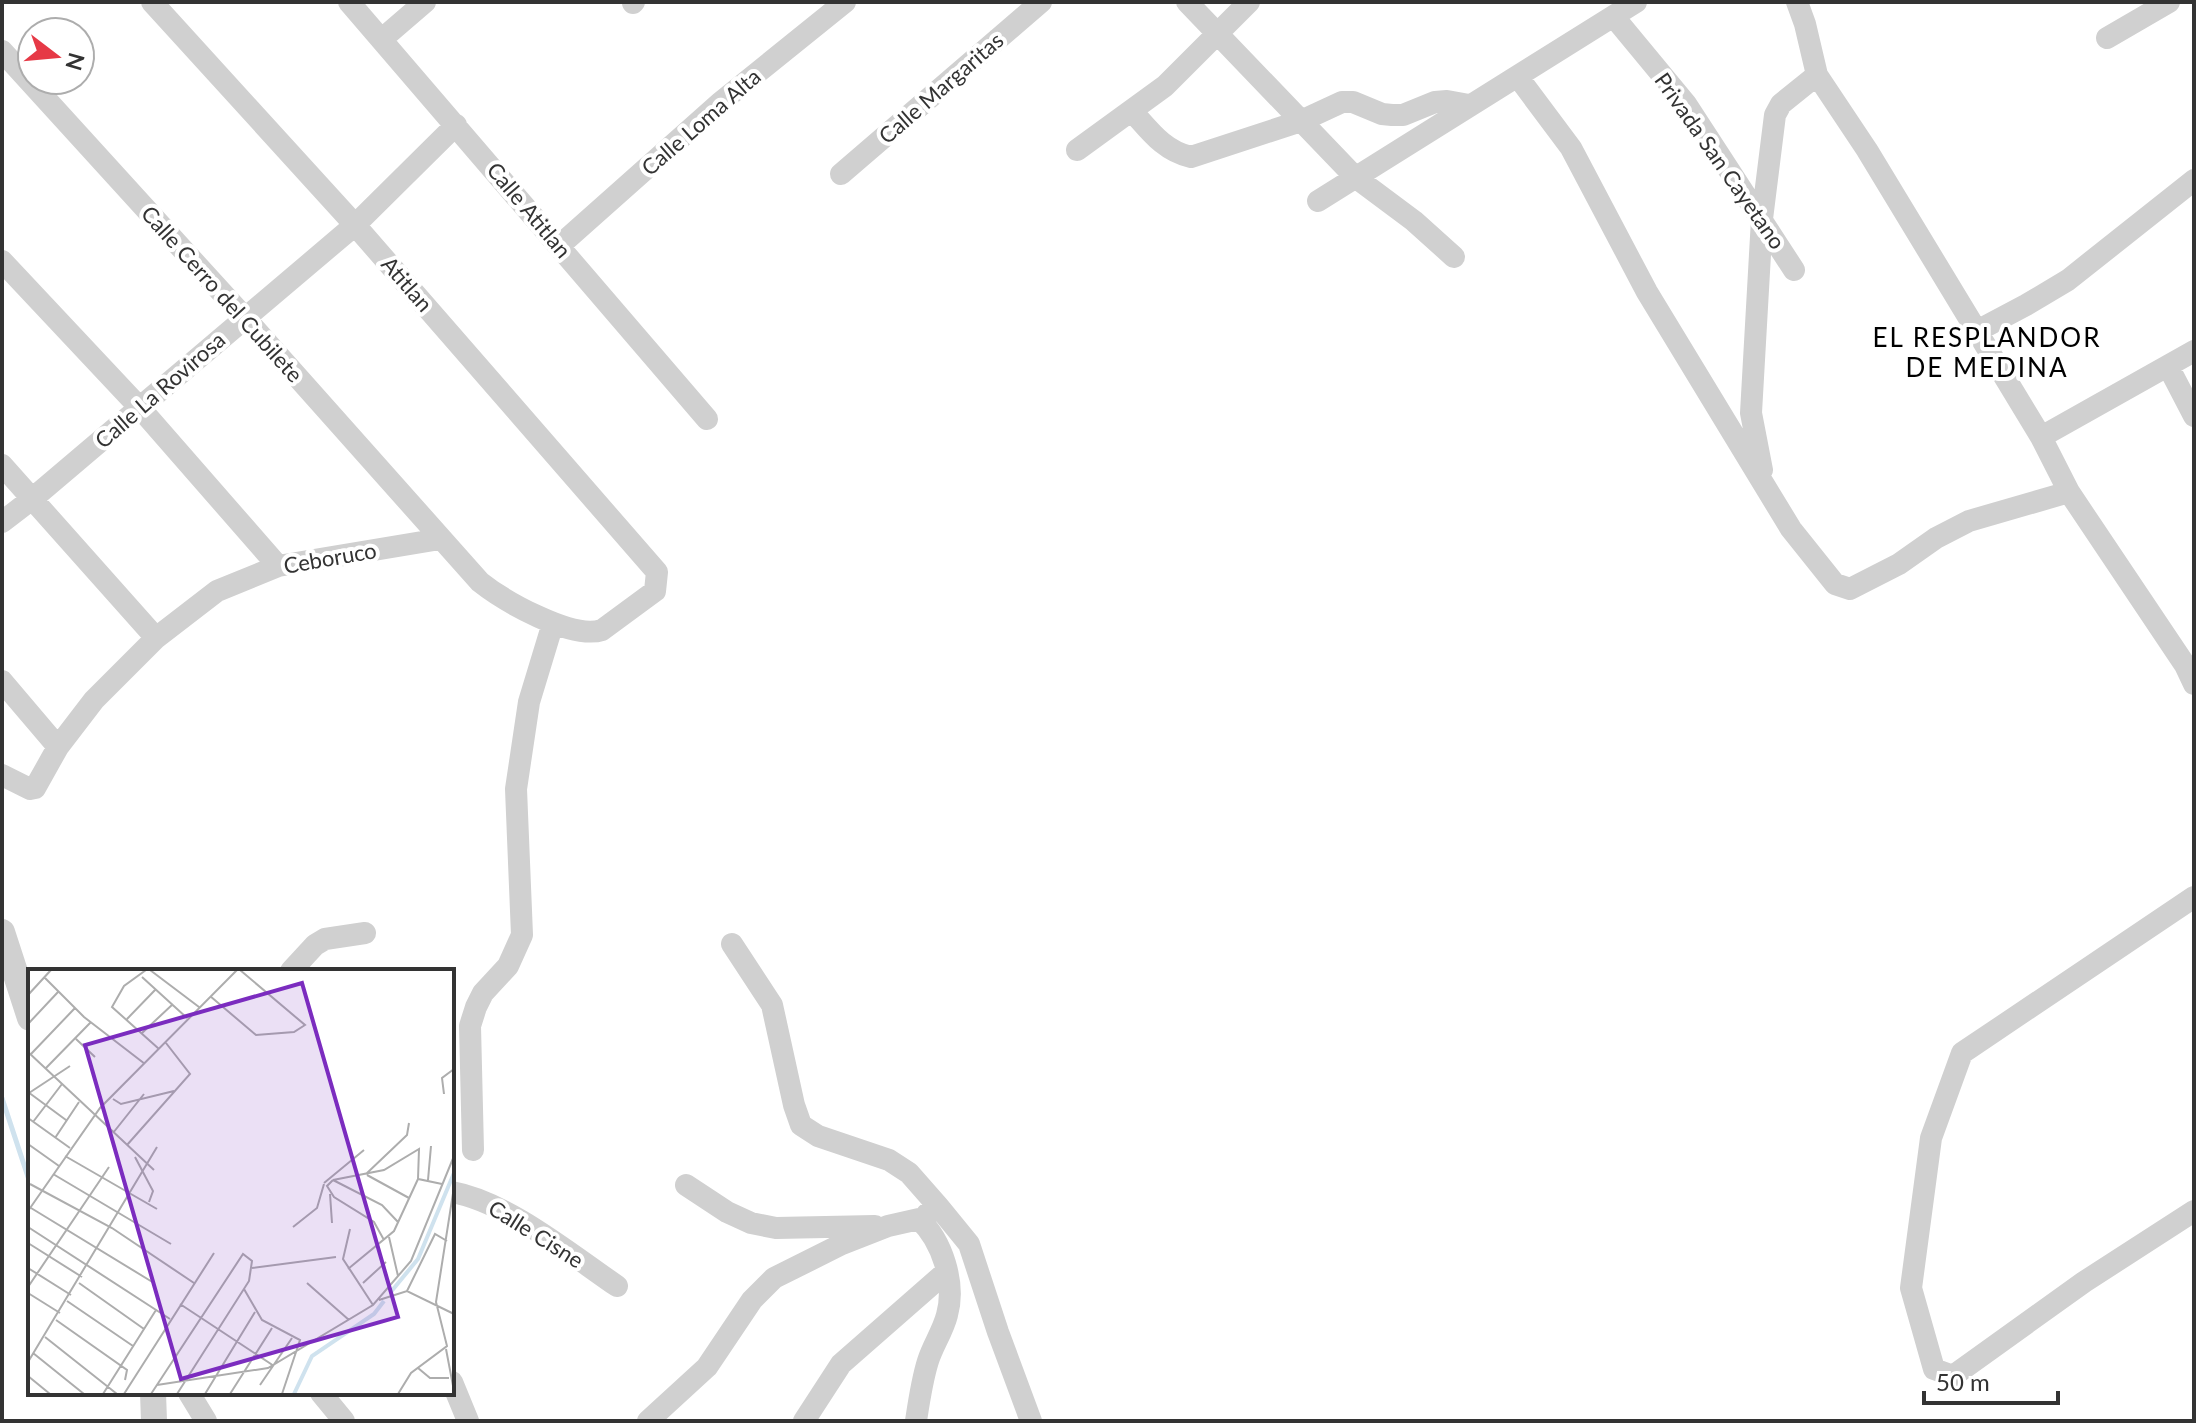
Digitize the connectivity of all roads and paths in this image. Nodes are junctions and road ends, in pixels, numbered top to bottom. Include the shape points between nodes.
1 (152, 2) edge
2 (349, 2) edge
3 (425, 2) edge
4 (845, 2) edge
5 (1041, 2) edge
6 (1187, 2) edge
7 (1249, 2) edge
8 (1636, 2) edge
9 (1797, 2) edge
10 (2169, 2) edge
11 (1614, 17) junction
12 (1218, 34) junction
13 (2107, 38) dead end
14 (382, 39) junction
15 (2, 51) edge
16 (1817, 75) junction
17 (1518, 77) junction
18 (1469, 105) junction
19 (1132, 111) junction
20 (1301, 121) junction
21 (456, 125) junction
22 (1077, 150) dead end
23 (841, 174) dead end
24 (1355, 177) junction
25 (2194, 180) edge
26 (1318, 201) dead end
27 (1762, 219) junction
28 (355, 225) junction
29 (559, 246) junction
30 (1454, 257) dead end
31 (2, 261) edge
32 (1794, 270) dead end
33 (245, 318) junction
34 (1977, 331) junction
35 (2194, 351) edge
36 (2168, 366) junction
37 (140, 408) junction
38 (2194, 416) edge
39 (707, 419) dead end
40 (2041, 437) junction
41 (2, 465) edge
42 (1764, 483) junction
43 (2069, 492) junction
44 (32, 499) junction
45 (2, 522) edge
46 (440, 539) junction
47 (278, 566) junction
48 (553, 623) junction
49 (156, 638) junction
50 (2191, 670) edge
51 (2, 681) edge
52 (58, 747) junction
53 (2, 775) edge
54 (2194, 897) edge
55 (2, 932) edge
56 (365, 933) dead end
57 (732, 944) dead end
58 (293, 969) edge
59 (28, 1012) edge
60 (473, 1150) dead end
61 (686, 1185) dead end
62 (454, 1192) edge
63 (938, 1206) junction
64 (2194, 1211) edge
65 (919, 1219) junction
66 (888, 1226) junction
67 (946, 1272) junction
68 (617, 1286) dead end
69 (454, 1387) edge
70 (153, 1395) edge
71 (190, 1395) edge
72 (323, 1395) edge
73 (806, 1420) edge
74 (154, 1421) edge
75 (206, 1421) edge
76 (344, 1421) edge
77 (468, 1421) edge
78 (648, 1421) edge
79 (916, 1421) edge
80 (1031, 1421) edge

1 - 28 street, Atitlan
2 - 14 street, Calle Atitlan
3 - 14 street
4 - 29 street, Calle Loma Alta via 721,102
5 - 23 street, Calle Margaritas
6 - 12 street
7 - 12 street
8 - 11 street
9 - 16 street
10 - 13 street
11 - 17 street
11 - 27 street, Privada San Cayetano via 1686,104
12 - 19 street
12 - 20 street
14 - 21 street, Calle Atitlan
15 - 33 street, Calle Cerro del Cubilete
16 - 27 street via 1775,115
16 - 34 street
17 - 18 street
17 - 42 street via 1571,148 1647,292
18 - 20 street via 1435,102 1392,115 1342,102
18 - 24 street
19 - 20 street via 1163,145 1191,157
19 - 22 street
20 - 24 street
21 - 28 street, Calle La Rovirosa
21 - 29 street, Calle Atitlan
24 - 26 street
24 - 30 street
25 - 34 street via 2068,280
27 - 32 street, Privada San Cayetano
27 - 42 street via 1751,413
28 - 33 street, Calle La Rovirosa
28 - 48 street, Atitlan via 657,572 655,591 602,630 593,633
29 - 39 street, Calle Atitlan
31 - 37 street
33 - 37 street, Calle La Rovirosa
33 - 46 street, Calle Cerro del Cubilete
34 - 40 street
35 - 36 street
36 - 38 street
36 - 40 street
37 - 44 street, Calle La Rovirosa
37 - 47 street
40 - 43 street
41 - 44 street
42 - 43 street via 1791,529 1835,584 1850,589 1969,521
43 - 50 street
44 - 45 street, Calle La Rovirosa
44 - 49 street
46 - 47 street, Ceboruco
46 - 48 street via 498,596
47 - 49 street, Ceboruco via 217,591
48 - 60 street via 529,702 516,789 522,935 508,966 483,993 470,1026
49 - 52 street, Ceboruco via 94,700
51 - 52 street
52 - 53 street, Ceboruco via 35,788
54 - 64 street via 1962,1053 1931,1138 1911,1288 1934,1369 1953,1376
55 - 59 street
56 - 58 street via 325,939
57 - 63 street via 772,1005 801,1125 889,1160 909,1173
61 - 66 street via 751,1223 776,1228
62 - 68 street, Calle Cisne via 508,1212
63 - 65 street
63 - 80 street via 969,1244
65 - 66 street
65 - 67 street via 931,1230
66 - 78 street via 774,1278 752,1300 707,1367
67 - 73 street via 841,1364
67 - 79 street via 948,1314 928,1359
69 - 77 street
70 - 74 street
71 - 75 street
72 - 76 street

